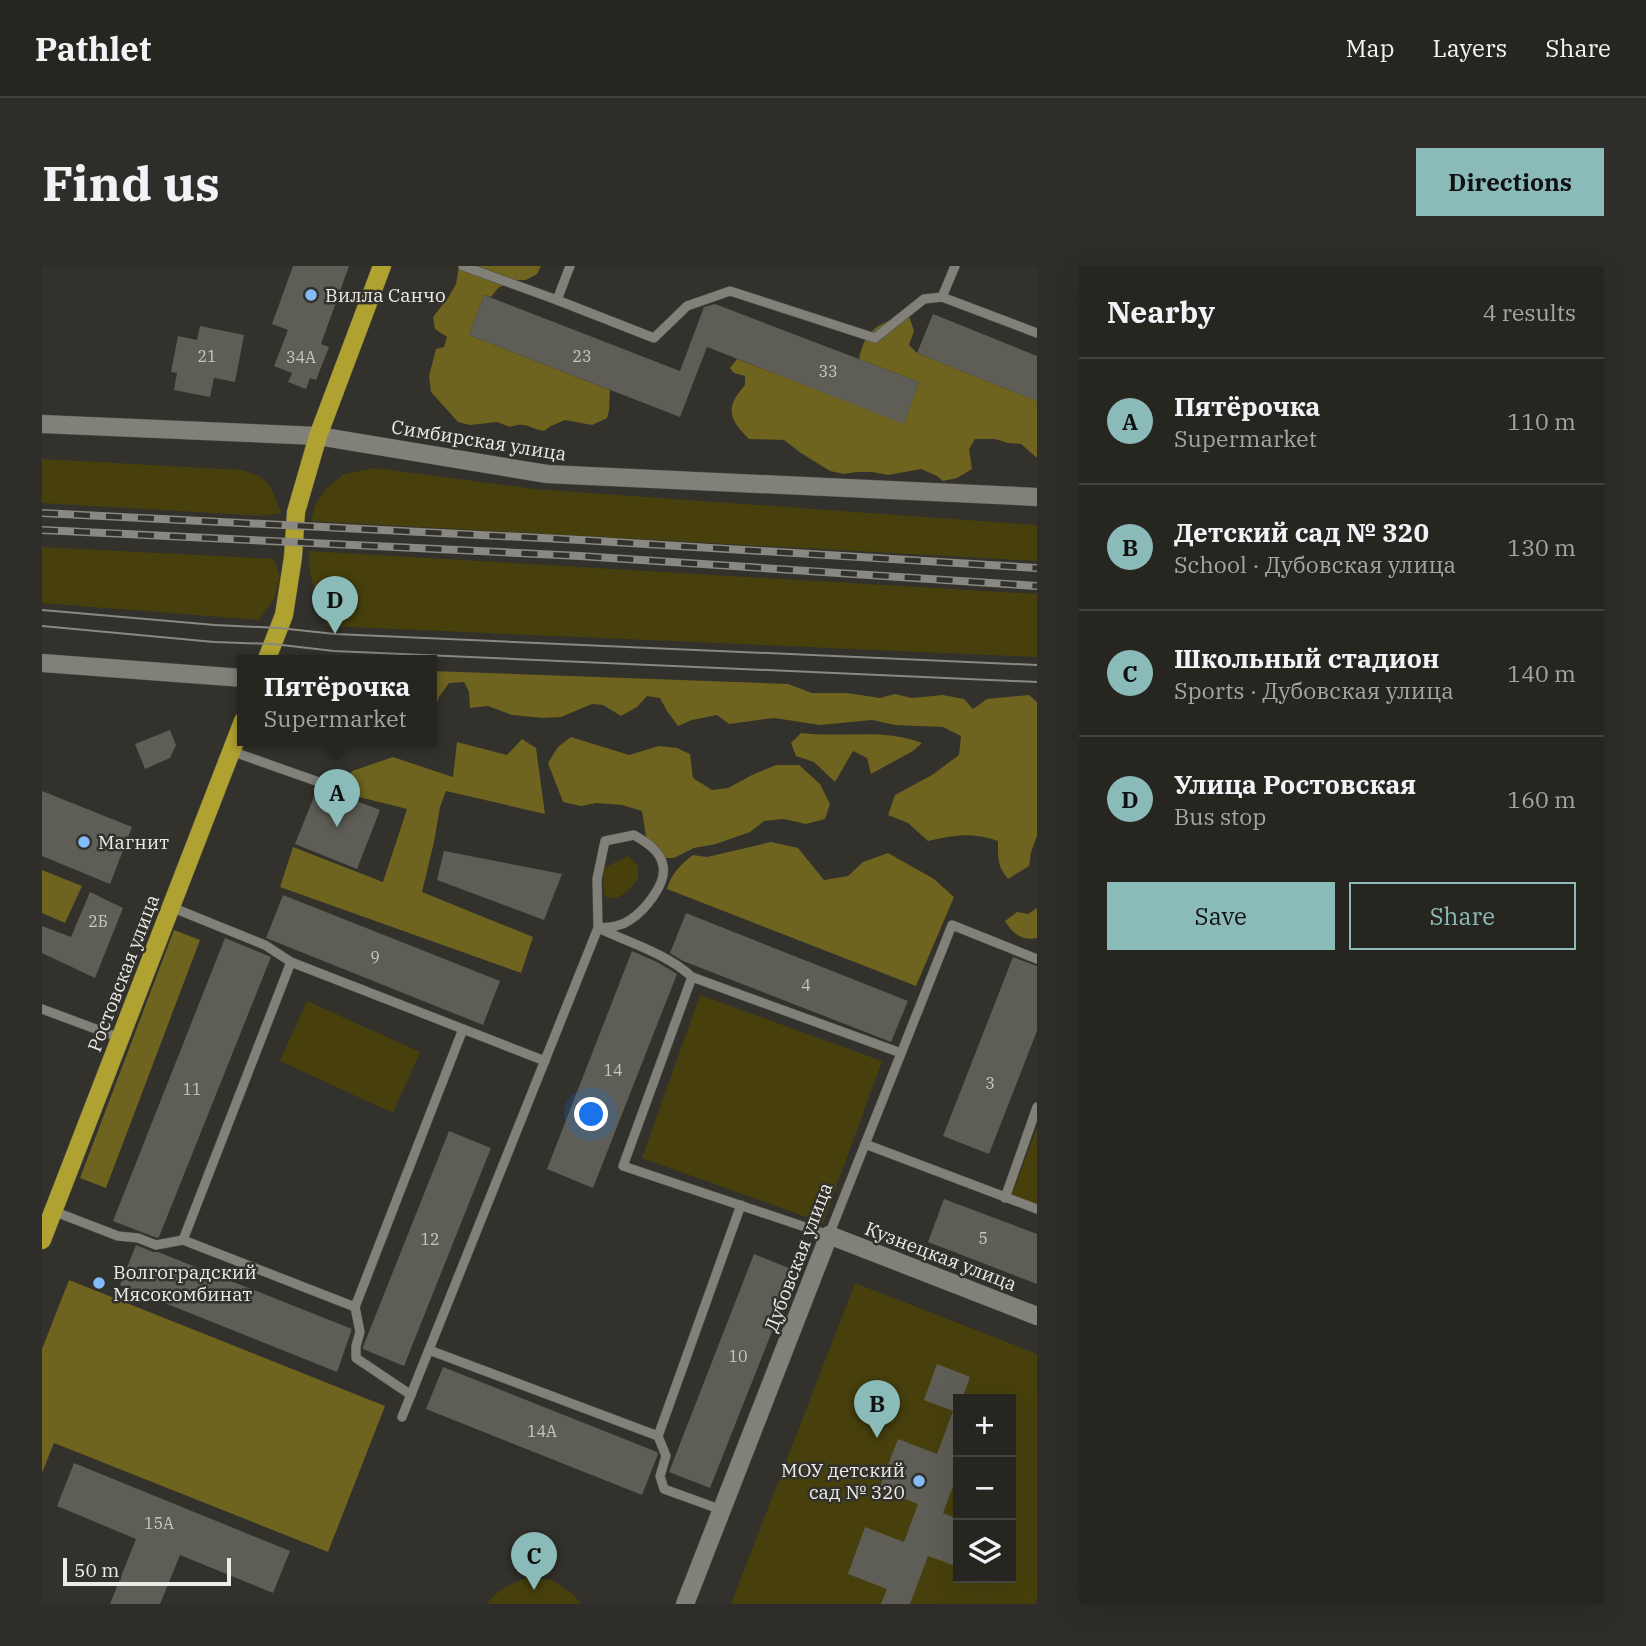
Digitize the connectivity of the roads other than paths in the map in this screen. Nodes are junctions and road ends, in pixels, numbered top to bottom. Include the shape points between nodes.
1 (382, 266) edge
2 (463, 266) edge
3 (570, 266) edge
4 (955, 266) edge
5 (942, 297) junction
6 (557, 300) junction
7 (1037, 333) edge
8 (42, 424) edge
9 (318, 436) junction
10 (1037, 497) edge
11 (268, 655) edge
12 (42, 663) edge
13 (237, 678) edge
14 (237, 736) edge
15 (231, 751) junction
16 (333, 787) dead end
17 (170, 907) junction
18 (598, 928) junction
19 (1037, 959) edge
20 (291, 962) junction
21 (692, 977) junction
22 (42, 1009) edge
23 (463, 1030) junction
24 (120, 1038) junction
25 (901, 1053) junction
26 (545, 1061) junction
27 (1037, 1107) edge
28 (865, 1144) junction
29 (1005, 1198) junction
30 (741, 1205) junction
31 (1037, 1209) edge
32 (53, 1211) junction
33 (829, 1235) junction
34 (42, 1240) edge
35 (183, 1240) junction
36 (355, 1307) junction
37 (1037, 1316) edge
38 (429, 1350) junction
39 (411, 1395) junction
40 (402, 1417) dead end
41 (658, 1436) junction
42 (722, 1510) junction
43 (685, 1604) edge

1 - 9 main road
2 - 6 lane
3 - 6 lane
4 - 5 lane
5 - 6 lane via 924,299 875,338 730,291 687,306 654,338
5 - 7 lane
8 - 9 main road, Симбирская улица
9 - 10 main road, Симбирская улица via 547,474
9 - 11 main road via 296,512 285,615
12 - 13 main road
14 - 15 main road, Ростовская улица
15 - 16 lane
15 - 17 main road, Ростовская улица
17 - 20 lane via 265,945
17 - 24 main road, Ростовская улица
18 - 18 lane via 597,879 606,841 634,835 657,852 662,879 654,895 629,920
18 - 21 lane via 668,959
18 - 26 lane
19 - 25 lane, Дубовская улица via 952,925
20 - 23 lane
20 - 35 lane
21 - 25 lane
21 - 30 lane via 623,1166
22 - 24 lane
23 - 26 lane
23 - 36 lane
24 - 32 main road, Ростовская улица
25 - 28 lane, Дубовская улица
26 - 38 lane
27 - 29 lane
28 - 29 lane
28 - 33 lane, Дубовская улица
29 - 31 lane
30 - 33 lane
30 - 41 lane
32 - 34 main road, Ростовская улица
32 - 35 lane via 156,1245
33 - 37 main road, Кузнецкая улица
33 - 42 main road, Дубовская улица
35 - 36 lane
36 - 39 lane via 360,1332 356,1358
38 - 39 lane
38 - 41 lane
39 - 40 lane
41 - 42 lane via 666,1455 660,1476 664,1489
42 - 43 main road, Дубовская улица

